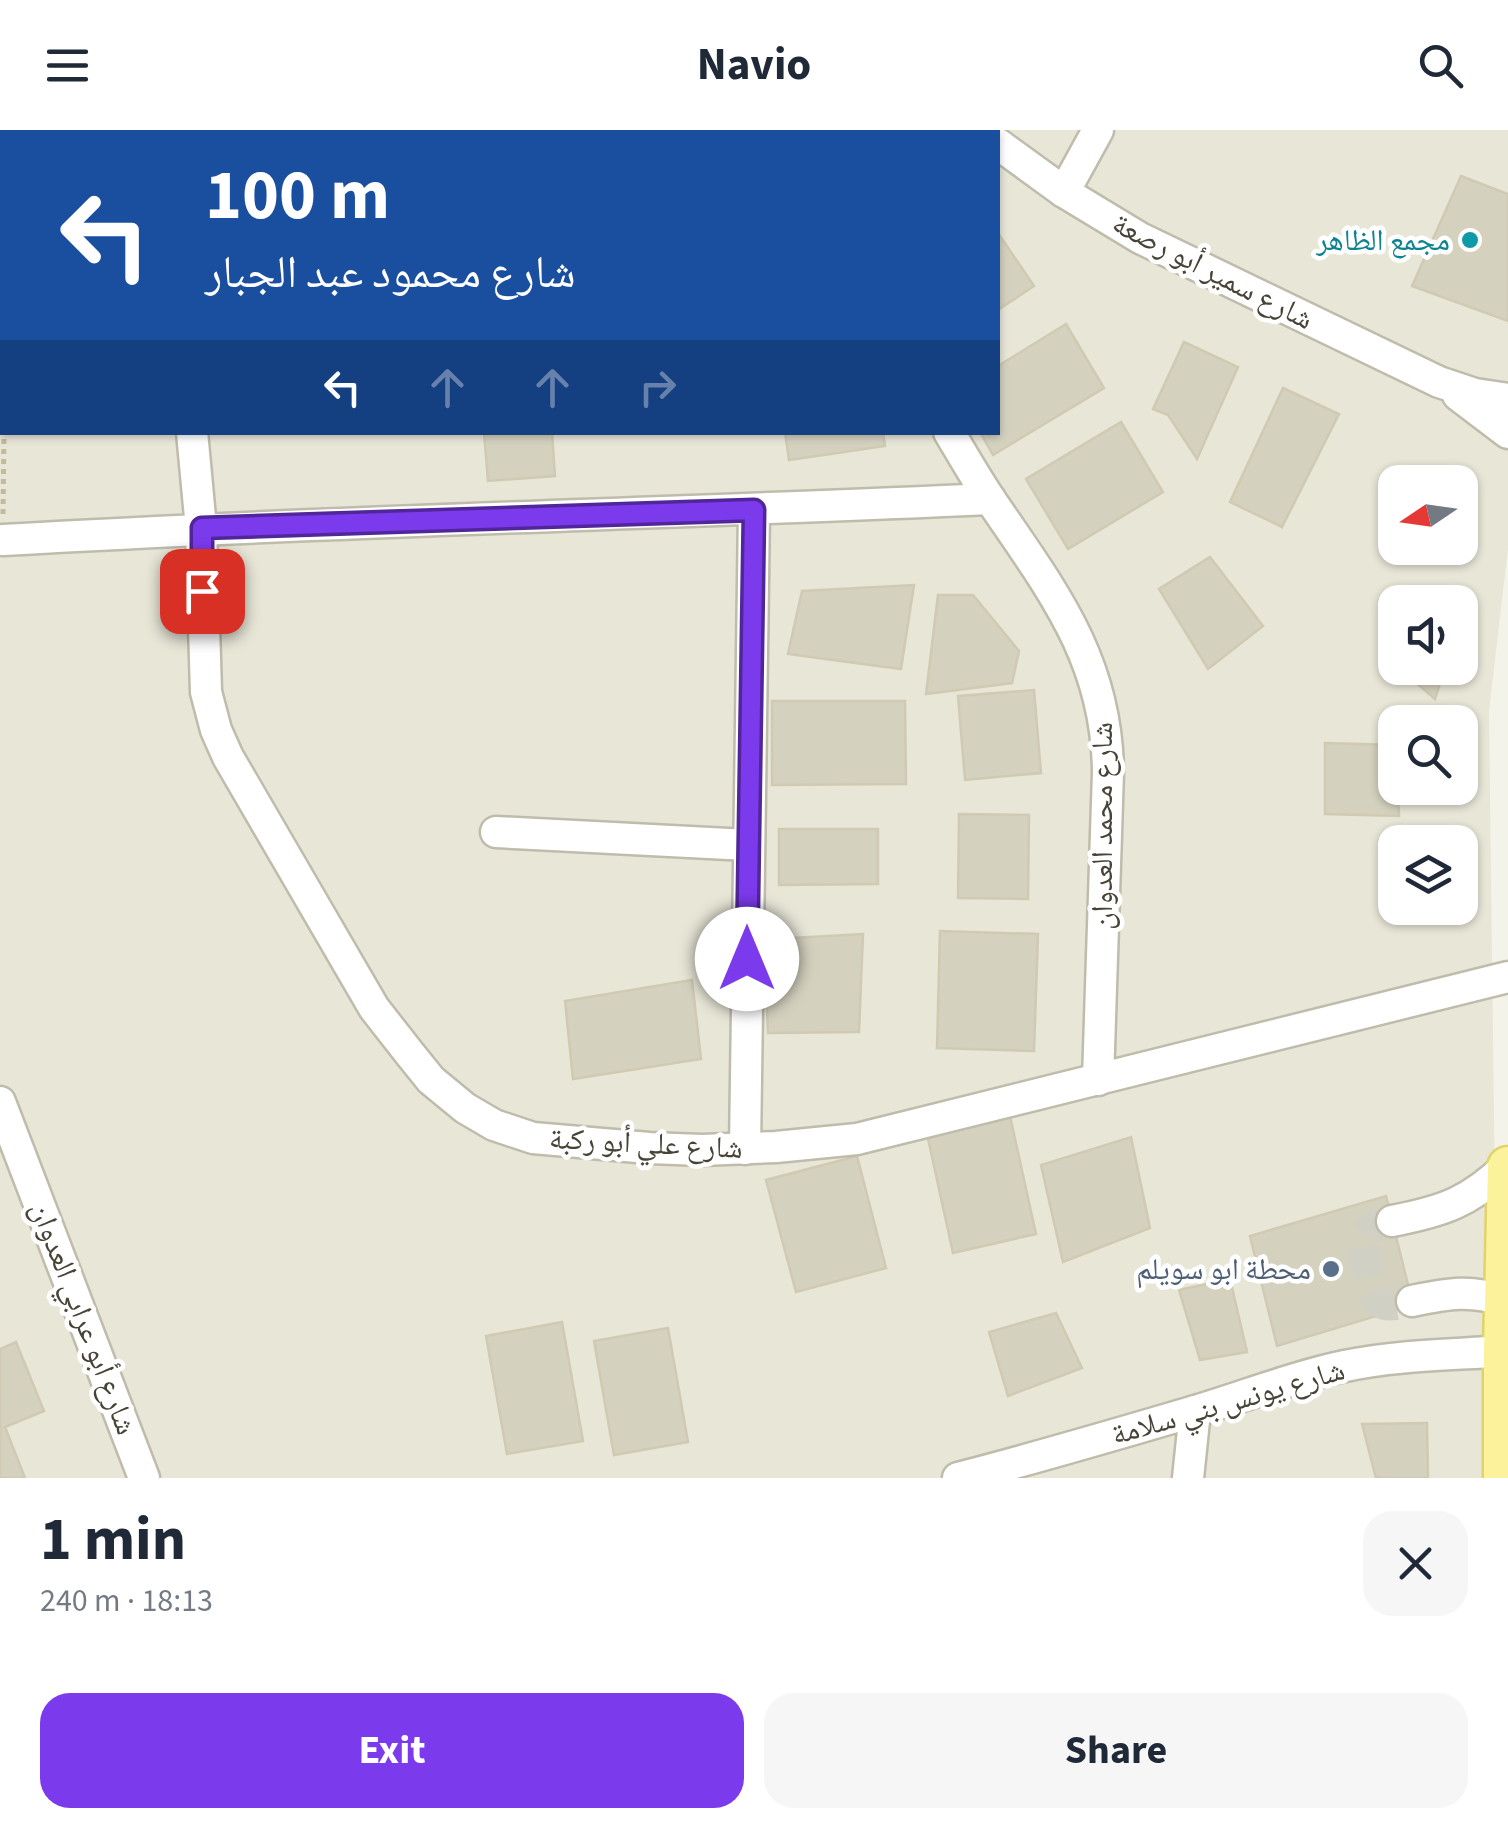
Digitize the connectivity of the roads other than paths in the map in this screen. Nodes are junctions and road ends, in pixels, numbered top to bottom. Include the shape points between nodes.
1 (1098, 130) edge
2 (1000, 145) edge
3 (1064, 192) junction
4 (1439, 382) junction
5 (1508, 398) edge
6 (1508, 433) edge
7 (192, 435) edge
8 (951, 435) edge
9 (990, 499) junction
10 (754, 510) junction
11 (202, 528) junction
12 (3, 540) road end
13 (496, 832) dead end
14 (748, 845) junction
15 (1508, 976) edge
16 (1098, 1080) junction
17 (0, 1102) edge
18 (745, 1149) junction
19 (1508, 1166) edge
20 (1392, 1221) tunnel mouth
21 (1412, 1301) tunnel mouth
22 (1504, 1302) junction
23 (1504, 1352) junction
24 (1195, 1412) junction
25 (144, 1478) edge
26 (958, 1478) edge
27 (1188, 1478) edge
28 (1504, 1478) edge

1 - 3 street
2 - 3 street, شارع سمير أبو رصعة
3 - 4 street, شارع سمير أبو رصعة via 1175,256
4 - 5 street, شارع سمير أبو رصعة
4 - 6 street, شارع سمير أبو رصعة
7 - 11 street, شارع علي أبو ركبة
8 - 9 street, شارع محمد العدوان
9 - 10 street
9 - 16 street, شارع محمد العدوان via 1068,618 1100,697 1108,772
10 - 11 street
10 - 14 street
11 - 12 street
11 - 18 street, شارع علي أبو ركبة via 206,692 216,730 374,1008 432,1080 494,1125 533,1138
13 - 14 street
14 - 18 street
15 - 16 street, شارع علي أبو ركبة
16 - 18 street, شارع علي أبو ركبة via 857,1139
17 - 25 street, شارع أبو عرابي العدوان
19 - 20 street via 1452,1206
19 - 22 main road
21 - 22 street via 1473,1293
22 - 23 main road
23 - 24 street, شارع يونس بني سلامة via 1345,1366
23 - 28 main road
24 - 26 street, شارع يونس بني سلامة
24 - 27 street

